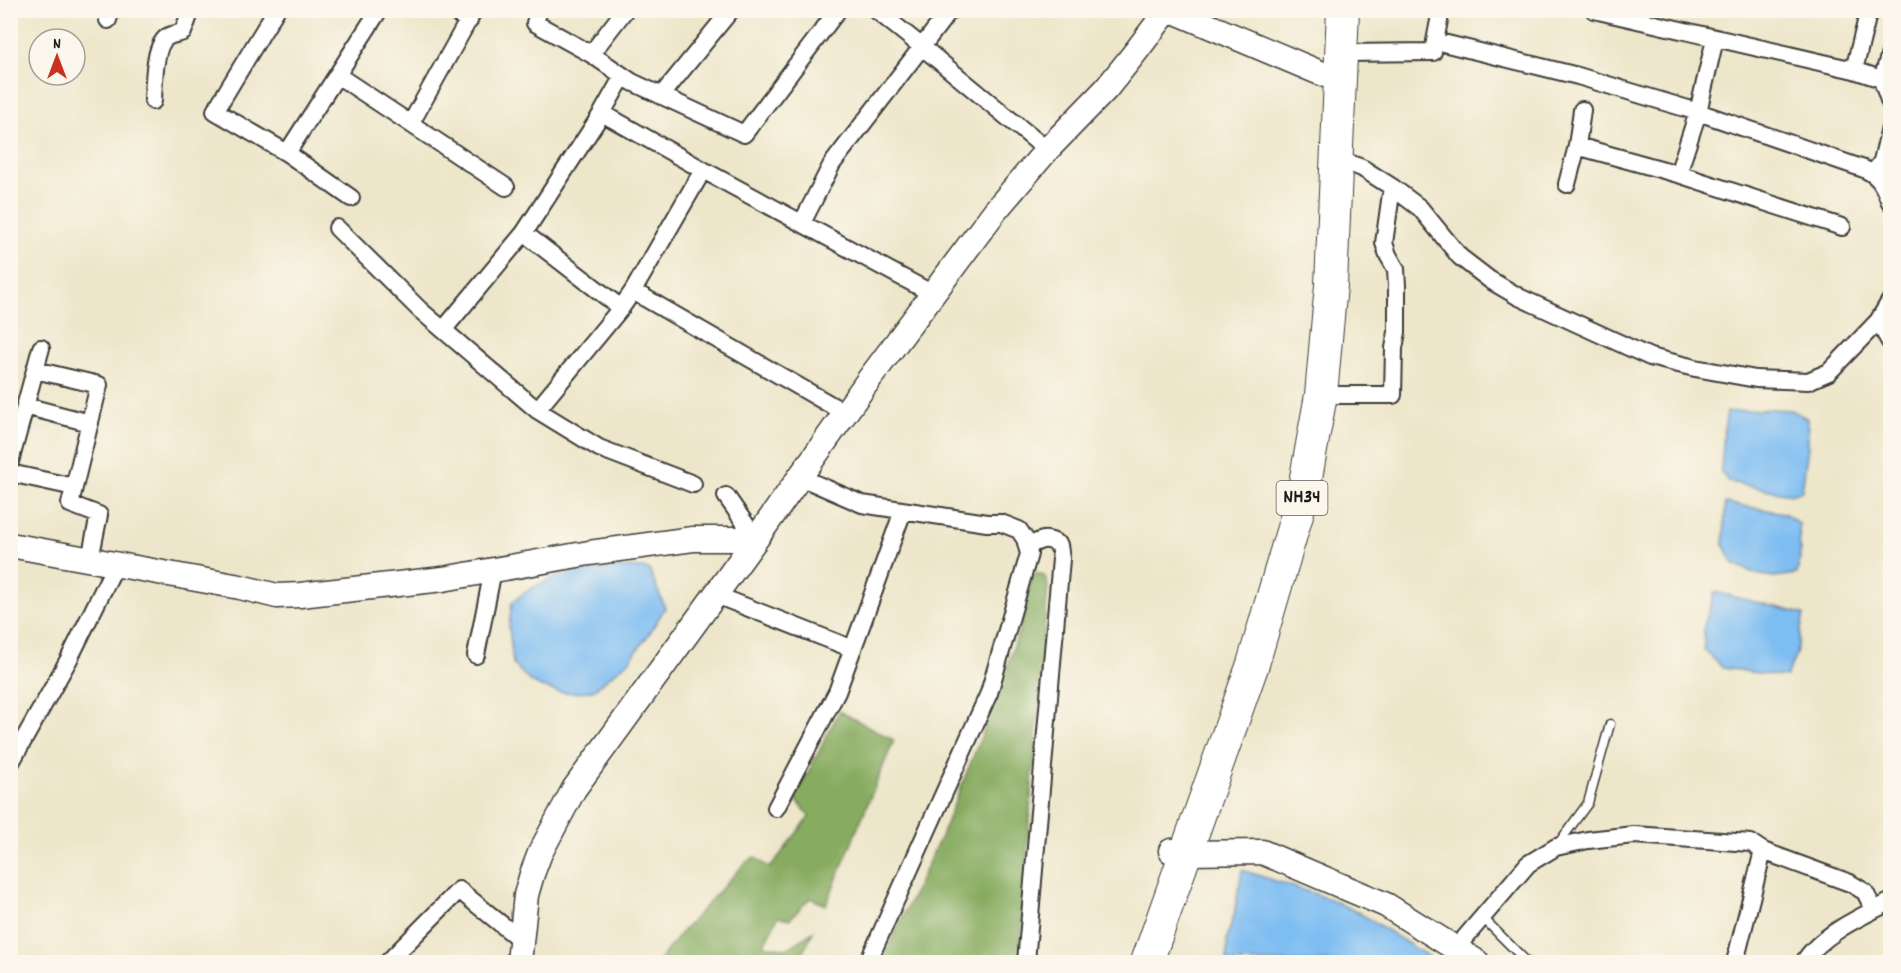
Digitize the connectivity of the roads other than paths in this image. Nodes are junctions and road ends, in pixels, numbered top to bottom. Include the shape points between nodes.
1 (191, 10) edge
2 (276, 10) edge
3 (379, 10) edge
4 (452, 10) edge
5 (538, 10) edge
6 (625, 10) edge
7 (731, 10) edge
8 (838, 10) edge
9 (876, 10) edge
10 (950, 10) edge
11 (1329, 10) edge
12 (1343, 10) edge
13 (1441, 10) edge
14 (1594, 10) edge
15 (1869, 10) edge
16 (1162, 13) edge
17 (471, 16) edge
18 (1715, 39) junction
19 (1435, 41) junction
20 (921, 46) junction
21 (1890, 53) edge
22 (591, 54) junction
23 (1333, 64) junction
24 (1854, 70) junction
25 (337, 75) junction
26 (623, 76) junction
27 (1886, 81) edge
28 (661, 96) junction
29 (153, 101) dead end
30 (1890, 104) edge
31 (1582, 110) dead end
32 (1698, 112) junction
33 (602, 113) junction
34 (411, 123) junction
35 (1890, 128) edge
36 (1577, 146) junction
37 (1047, 150) junction
38 (287, 153) junction
39 (1336, 158) junction
40 (703, 170) junction
41 (1874, 173) junction
42 (1678, 174) junction
43 (1567, 184) dead end
44 (506, 187) dead end
45 (1392, 187) junction
46 (351, 198) dead end
47 (1890, 202) edge
48 (802, 223) junction
49 (1842, 227) dead end
50 (337, 228) dead end
51 (524, 233) junction
52 (633, 291) junction
53 (933, 294) junction
54 (1890, 301) edge
55 (621, 308) junction
56 (1878, 321) junction
57 (444, 329) junction
58 (1890, 342) edge
59 (40, 348) dead end
60 (35, 370) junction
61 (1313, 395) junction
62 (25, 406) junction
63 (537, 410) junction
64 (845, 413) junction
65 (90, 423) junction
66 (10, 462) edge
67 (10, 473) edge
68 (800, 477) junction
69 (693, 484) dead end
70 (74, 487) junction
71 (726, 496) dead end
72 (903, 511) junction
73 (756, 539) junction
74 (10, 545) edge
75 (1027, 547) junction
76 (90, 559) junction
77 (116, 564) junction
78 (493, 570) junction
79 (717, 594) junction
80 (853, 649) junction
81 (476, 656) dead end
82 (1610, 724) dead end
83 (10, 764) edge
84 (776, 808) dead end
85 (1556, 847) junction
86 (1763, 851) junction
87 (1179, 852) junction
88 (1890, 902) edge
89 (1874, 910) junction
90 (1483, 918) junction
91 (1456, 948) junction
92 (521, 952) edge
93 (388, 963) edge
94 (868, 963) edge
95 (1026, 963) edge
96 (1132, 963) edge
97 (1147, 963) edge
98 (1477, 963) edge
99 (1527, 963) edge
100 (1735, 963) edge
101 (1804, 963) edge

1 - 29 street via 183,32 169,36 158,51
2 - 38 street via 215,111
3 - 25 street
4 - 17 street
5 - 22 street via 535,22
6 - 22 street
7 - 28 street
8 - 28 street via 744,134
9 - 20 street
10 - 20 street
11 - 23 highway, NH34
12 - 23 highway, NH34
13 - 19 street
14 - 18 street
15 - 24 street
16 - 23 street via 1176,12
16 - 37 street via 1106,89
17 - 34 street
18 - 24 street
18 - 32 street
19 - 23 street via 1433,52
19 - 32 street via 1578,76
20 - 37 street
20 - 48 street via 832,164
21 - 27 street
22 - 26 street
23 - 39 highway, NH34
23 - 61 highway, NH34 via 1309,367
24 - 27 street
25 - 34 street
25 - 38 street
26 - 28 street
26 - 33 street
27 - 30 street
31 - 36 street
32 - 41 street
32 - 42 street
33 - 40 street
33 - 51 street
34 - 44 street
35 - 41 street via 1882,161
36 - 42 street
36 - 43 street
37 - 53 street
38 - 46 street
39 - 45 street via 1362,168
39 - 61 highway, NH34 via 1330,285
40 - 48 street
40 - 52 street
41 - 47 street via 1882,181
42 - 49 street
45 - 56 street via 1420,208 1460,257 1490,279 1519,297 1650,357 1756,379 1808,381 1829,372
45 - 61 street via 1384,243 1396,269 1393,394
48 - 53 street
50 - 57 street
51 - 55 street
51 - 57 street
52 - 55 street
52 - 64 street
53 - 64 street
54 - 56 street
55 - 63 street
56 - 58 street
57 - 63 street
59 - 60 street
60 - 62 street
60 - 65 street via 99,385
61 - 87 highway, NH34 via 1227,692 1192,795
62 - 65 street
62 - 66 street
63 - 69 street via 599,447
64 - 68 street
65 - 70 street
67 - 70 street
68 - 72 street via 862,504
68 - 73 street
70 - 76 street via 70,504 99,515
71 - 73 street
72 - 75 street via 1001,523 1019,530
72 - 80 street
73 - 78 street via 693,538
73 - 79 street
74 - 76 street
75 - 94 street via 1029,554 989,693
75 - 95 street via 1039,540 1051,540 1059,545 1061,559
76 - 77 street
77 - 78 street via 277,596 431,581
77 - 83 street
78 - 81 street
79 - 80 street
79 - 92 street via 574,789 532,874 526,895
80 - 84 street via 837,692
82 - 85 lane via 1588,803
85 - 86 street via 1635,834 1751,843
85 - 90 street via 1528,864
86 - 89 street via 1850,883 1865,892
86 - 100 street
87 - 91 street via 1262,852 1386,905
87 - 96 highway, NH34
87 - 97 highway, NH34
88 - 89 street
89 - 101 street via 1847,923 1810,952
90 - 91 street
90 - 99 lane
91 - 98 street
92 - 93 street via 459,890

